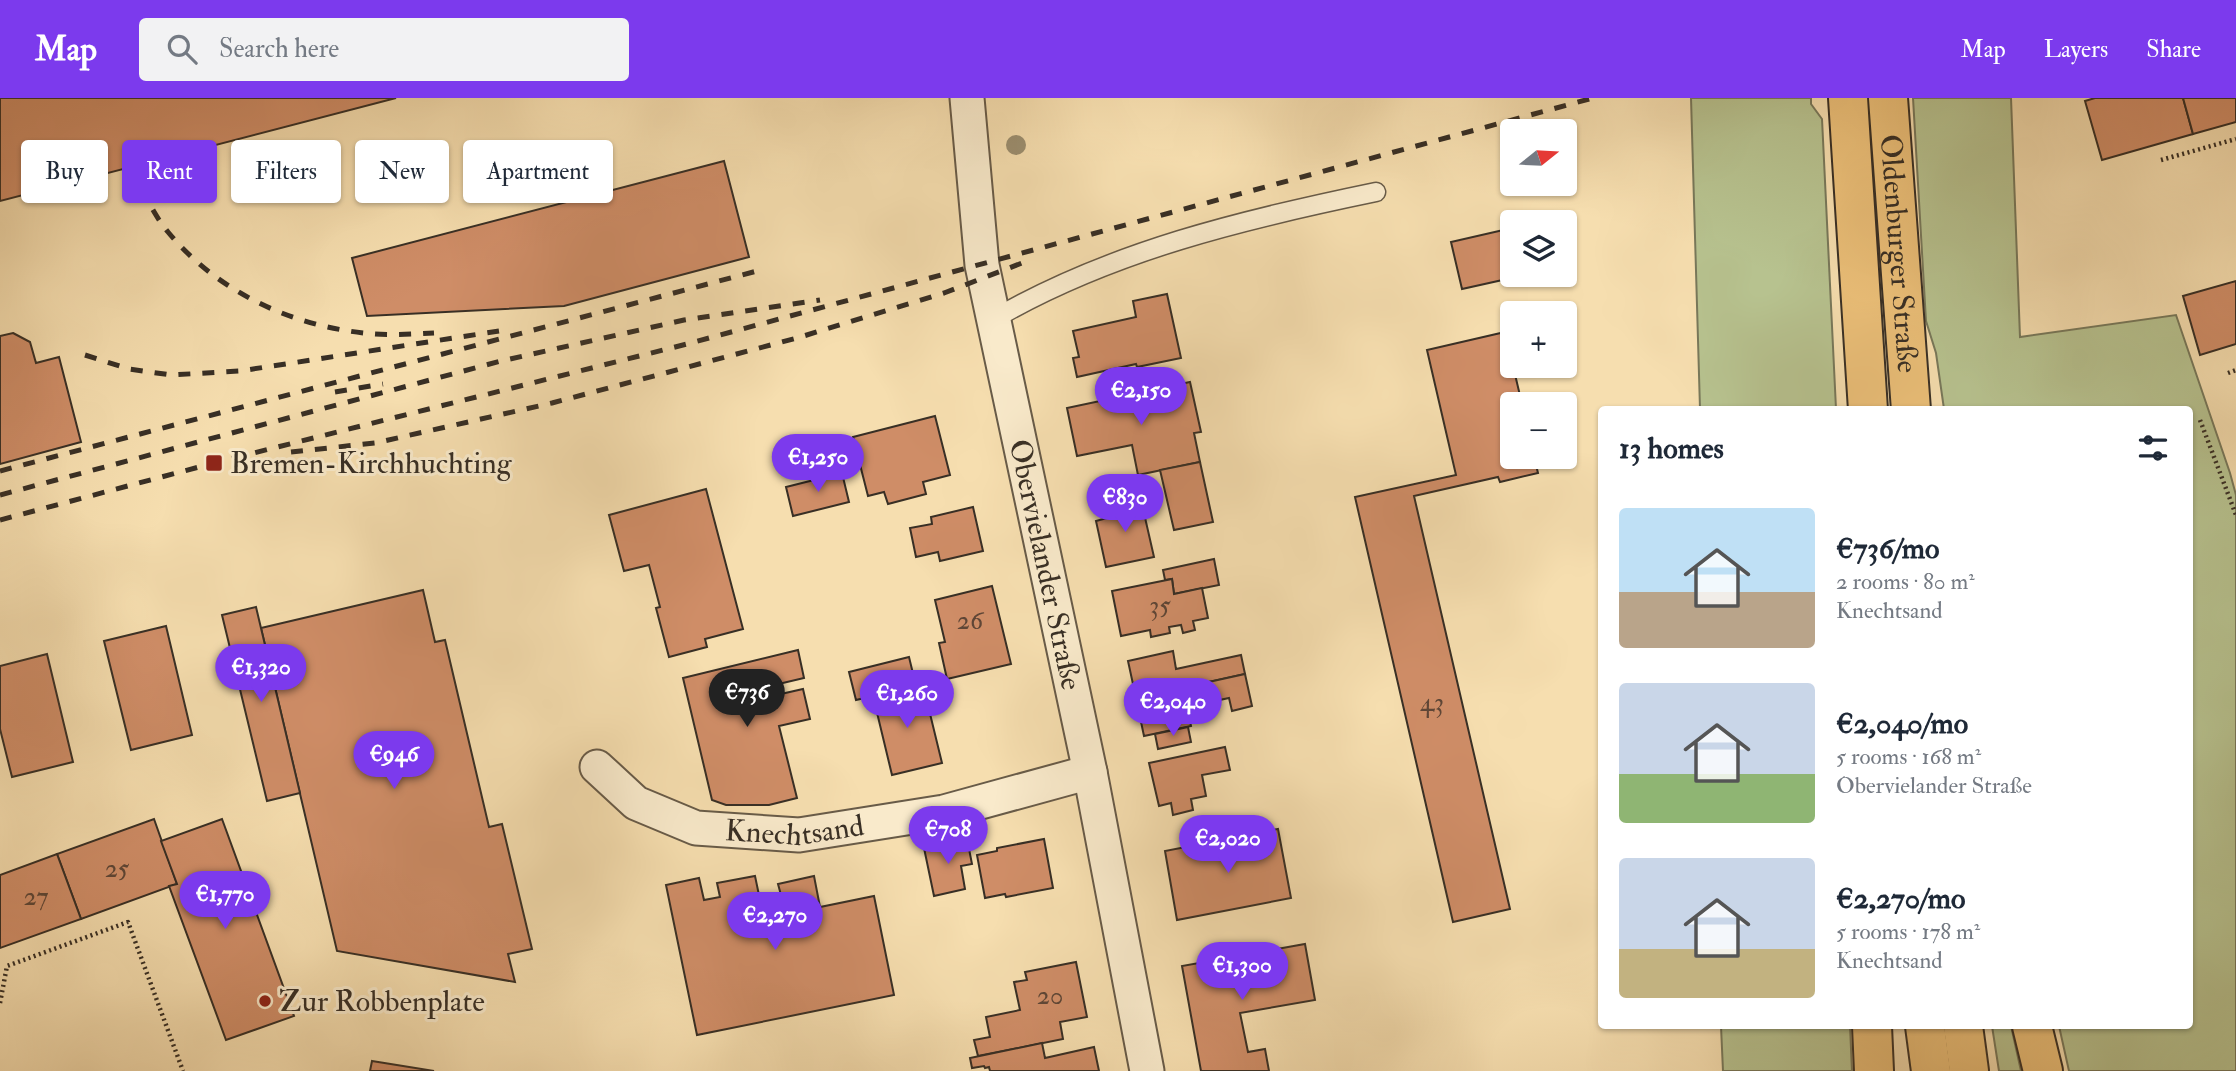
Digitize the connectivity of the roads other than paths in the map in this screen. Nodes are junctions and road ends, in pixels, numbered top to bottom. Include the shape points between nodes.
1 (967, 98) edge
2 (1848, 98) edge
3 (1888, 98) edge
4 (1376, 192) dead end
5 (994, 319) junction
6 (1868, 406) edge
7 (1910, 406) edge
8 (597, 767) dead end
9 (1090, 772) junction
10 (1872, 1029) edge
11 (1925, 1029) edge
12 (1963, 1029) edge
13 (2033, 1029) edge
14 (1147, 1071) edge
15 (1874, 1071) edge
16 (1931, 1071) edge
17 (1969, 1071) edge
18 (2043, 1071) edge

1 - 5 street, Obervielander Straße via 982,265
2 - 6 highway
3 - 7 highway, Oldenburger Straße
4 - 5 lane via 1172,243 1035,295
5 - 9 street, Obervielander Straße
8 - 9 street, Knechtsand via 636,803 696,828 799,835 944,812
9 - 14 street, Obervielander Straße
10 - 15 highway
11 - 16 highway
12 - 17 highway
13 - 18 highway

